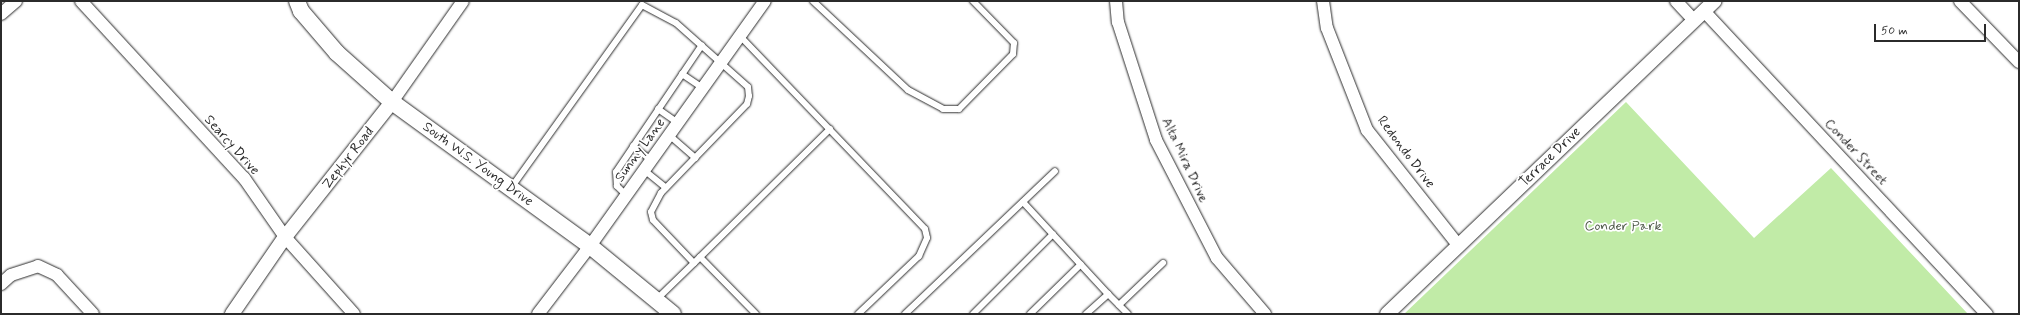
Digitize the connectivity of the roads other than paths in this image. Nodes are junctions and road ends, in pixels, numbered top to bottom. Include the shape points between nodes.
1 (16, 1) edge
2 (81, 1) edge
3 (296, 1) edge
4 (463, 1) edge
5 (765, 1) edge
6 (813, 1) edge
7 (973, 1) edge
8 (1116, 1) edge
9 (1323, 1) edge
10 (1676, 1) edge
11 (1960, 1) edge
12 (1704, 10) edge
13 (1, 14) edge
14 (740, 36) junction
15 (702, 45) junction
16 (721, 62) junction
17 (2019, 62) edge
18 (682, 74) junction
19 (703, 88) junction
20 (392, 102) junction
21 (658, 109) junction
22 (678, 123) junction
23 (830, 129) junction
24 (669, 135) junction
25 (633, 146) junction
26 (695, 158) junction
27 (651, 160) junction
28 (644, 170) junction
29 (1055, 171) dead end
30 (511, 188) junction
31 (666, 188) junction
32 (626, 195) junction
33 (1023, 202) junction
34 (1053, 234) junction
35 (285, 237) junction
36 (1458, 245) junction
37 (590, 246) junction
38 (700, 257) junction
39 (694, 262) junction
40 (1163, 263) dead end
41 (1081, 264) junction
42 (1, 284) edge
43 (1108, 294) junction
44 (657, 299) junction
45 (1119, 305) junction
46 (93, 314) edge
47 (232, 314) edge
48 (354, 314) edge
49 (538, 314) edge
50 (673, 314) edge
51 (756, 314) edge
52 (858, 314) edge
53 (905, 314) edge
54 (973, 314) edge
55 (1030, 314) edge
56 (1086, 314) edge
57 (1128, 314) edge
58 (1265, 314) edge
59 (1387, 314) edge
60 (1987, 314) edge

1 - 13 street
2 - 35 street, Searcy Drive via 244,178
3 - 20 main road, South W.S. Young Drive via 301,11 336,53
4 - 20 street, Zephyr Road
5 - 14 street, Sunny Lane
6 - 7 lane via 908,90 943,109 959,110 1013,54 1014,49 1014,43
8 - 58 street, Alta Mira Drive via 1118,22 1156,140 1217,258
9 - 36 street, Redondo Drive via 1327,28 1367,130
10 - 12 street, Conder Street
11 - 17 street
12 - 36 street, Terrace Drive
12 - 60 street, Conder Street
14 - 16 street, Sunny Lane
14 - 23 lane
15 - 16 lane
15 - 18 lane
15 - 30 lane via 676,23 642,5
16 - 19 street, Sunny Lane
16 - 26 lane via 748,87 747,104
18 - 19 lane
18 - 21 lane
19 - 22 street, Sunny Lane
20 - 30 main road, South W.S. Young Drive
20 - 35 street, Zephyr Road
21 - 22 lane
21 - 25 lane
22 - 24 street, Sunny Lane
23 - 38 lane
23 - 52 lane via 925,228 927,238 919,256
24 - 26 lane
24 - 27 street, Sunny Lane
25 - 27 lane
25 - 32 lane via 616,172 617,186
26 - 31 lane
27 - 28 street, Sunny Lane
28 - 31 lane
28 - 32 street, Sunny Lane
29 - 33 lane
30 - 37 main road, South W.S. Young Drive
31 - 39 lane via 651,212 652,220
32 - 37 street, Sunny Lane
33 - 34 lane
33 - 53 lane
34 - 41 lane
34 - 54 lane
35 - 47 street, Zephyr Road
35 - 48 street, Searcy Drive
36 - 59 street, Terrace Drive
37 - 44 main road, South W.S. Young Drive
37 - 49 street, Sunny Lane
38 - 39 lane
38 - 51 lane
39 - 44 lane
40 - 45 lane
41 - 43 lane
41 - 55 lane
42 - 46 street via 11,275 38,266 57,275
43 - 45 lane
43 - 56 lane
44 - 50 main road, South W.S. Young Drive
45 - 57 lane

